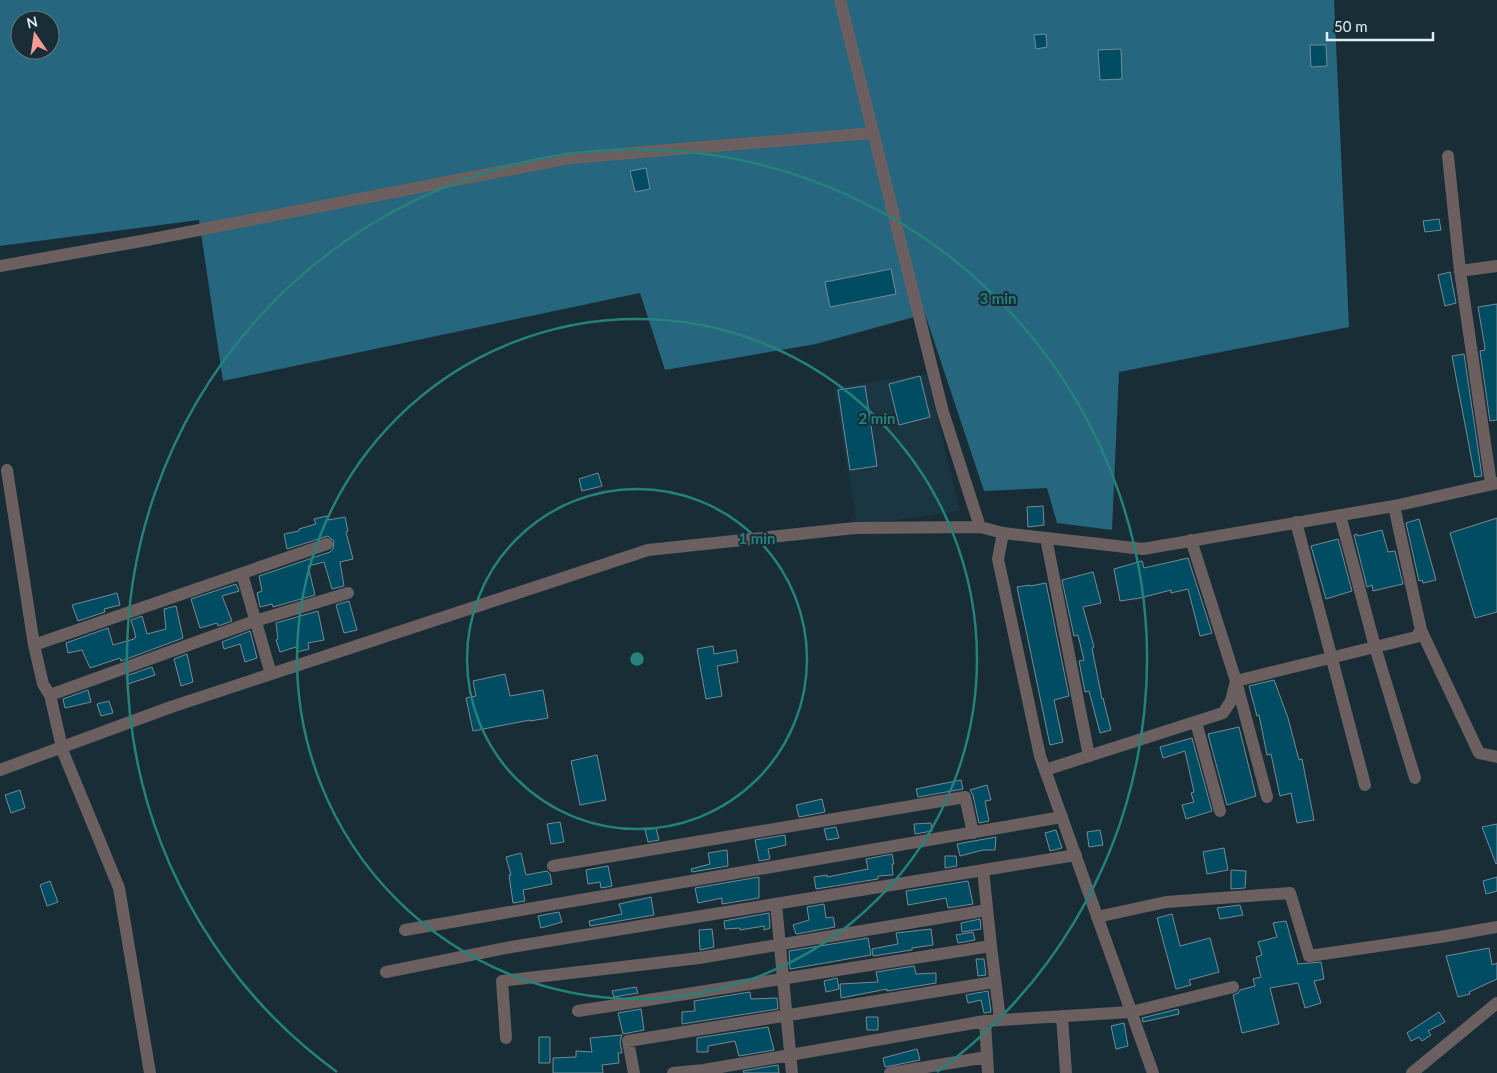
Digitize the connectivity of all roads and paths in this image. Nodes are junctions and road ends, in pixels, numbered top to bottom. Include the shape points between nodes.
1 (840, 0) edge
2 (873, 133) junction
3 (1448, 156) dead end
4 (0, 266) edge
5 (1497, 266) edge
6 (1460, 271) junction
7 (7, 470) dead end
8 (1494, 484) edge
9 (1394, 506) junction
10 (1340, 515) junction
11 (1296, 522) junction
12 (980, 527) junction
13 (1003, 533) junction
14 (1046, 538) junction
15 (1191, 540) junction
16 (327, 544) dead end
17 (242, 574) junction
18 (348, 593) dead end
19 (255, 621) junction
20 (1421, 630) junction
21 (34, 645) junction
22 (1375, 647) junction
23 (1331, 658) junction
24 (271, 674) junction
25 (1236, 681) junction
26 (50, 695) junction
27 (1196, 722) junction
28 (62, 747) junction
29 (1089, 756) junction
30 (1497, 757) edge
31 (0, 770) edge
32 (1045, 770) junction
33 (1415, 778) dead end
34 (1365, 785) dead end
35 (1267, 797) dead end
36 (1220, 811) dead end
37 (1062, 817) junction
38 (972, 833) junction
39 (1076, 855) junction
40 (553, 866) dead end
41 (983, 870) junction
42 (776, 904) junction
43 (986, 910) junction
44 (1098, 917) junction
45 (1497, 926) edge
46 (405, 930) dead end
47 (779, 945) junction
48 (991, 946) junction
49 (386, 972) dead end
50 (784, 979) junction
51 (994, 982) junction
52 (1233, 986) dead end
53 (1497, 1003) edge
54 (578, 1011) dead end
55 (1131, 1012) junction
56 (787, 1016) junction
57 (1062, 1016) junction
58 (1000, 1019) junction
59 (985, 1021) junction
60 (506, 1038) dead end
61 (790, 1054) junction
62 (987, 1057) junction
63 (704, 1072) edge
64 (150, 1073) edge
65 (634, 1073) edge
66 (673, 1073) edge
67 (792, 1073) edge
68 (890, 1073) edge
69 (988, 1073) edge
70 (1066, 1073) edge
71 (1153, 1073) edge
72 (1412, 1073) edge

1 - 2 street
2 - 4 street via 570,158
2 - 12 street via 942,412
3 - 6 street
5 - 6 street
6 - 8 street
7 - 21 street
8 - 9 street
9 - 10 street
9 - 20 street
10 - 11 street
10 - 22 street
11 - 15 street
11 - 23 street
12 - 13 street
12 - 24 street via 855,528 648,550
13 - 14 street
13 - 32 street via 998,559
14 - 15 street via 1143,548
14 - 29 street
15 - 25 street
16 - 17 street
17 - 19 street
17 - 21 street
18 - 19 street
19 - 24 street
19 - 26 street
20 - 22 street via 1416,637
20 - 30 street via 1479,752
21 - 26 street via 43,684
22 - 23 street
22 - 33 street
23 - 25 street
23 - 34 street
24 - 28 street
25 - 27 street via 1231,701 1223,713
25 - 35 street
26 - 28 street
27 - 29 street
27 - 36 street
28 - 31 street
28 - 64 street via 119,888
29 - 32 street
32 - 37 street
37 - 38 street
37 - 39 street
38 - 40 street via 965,797
38 - 46 street
39 - 41 street
39 - 44 street
41 - 42 street
41 - 43 street
42 - 47 street
42 - 49 street via 511,946
43 - 47 street
43 - 48 street
44 - 45 street via 1166,902 1290,893 1309,956
44 - 55 street
47 - 50 street
47 - 60 street via 699,958 502,981
48 - 50 street
48 - 51 street
50 - 54 street
50 - 56 street
51 - 56 street
51 - 58 street
52 - 55 street
53 - 72 street
55 - 57 street
55 - 71 street
56 - 61 street
56 - 65 street via 628,1041
57 - 58 street
57 - 70 street
58 - 59 street
59 - 61 street
59 - 62 street
61 - 63 street
61 - 67 street
62 - 68 street
62 - 69 street
63 - 66 street

